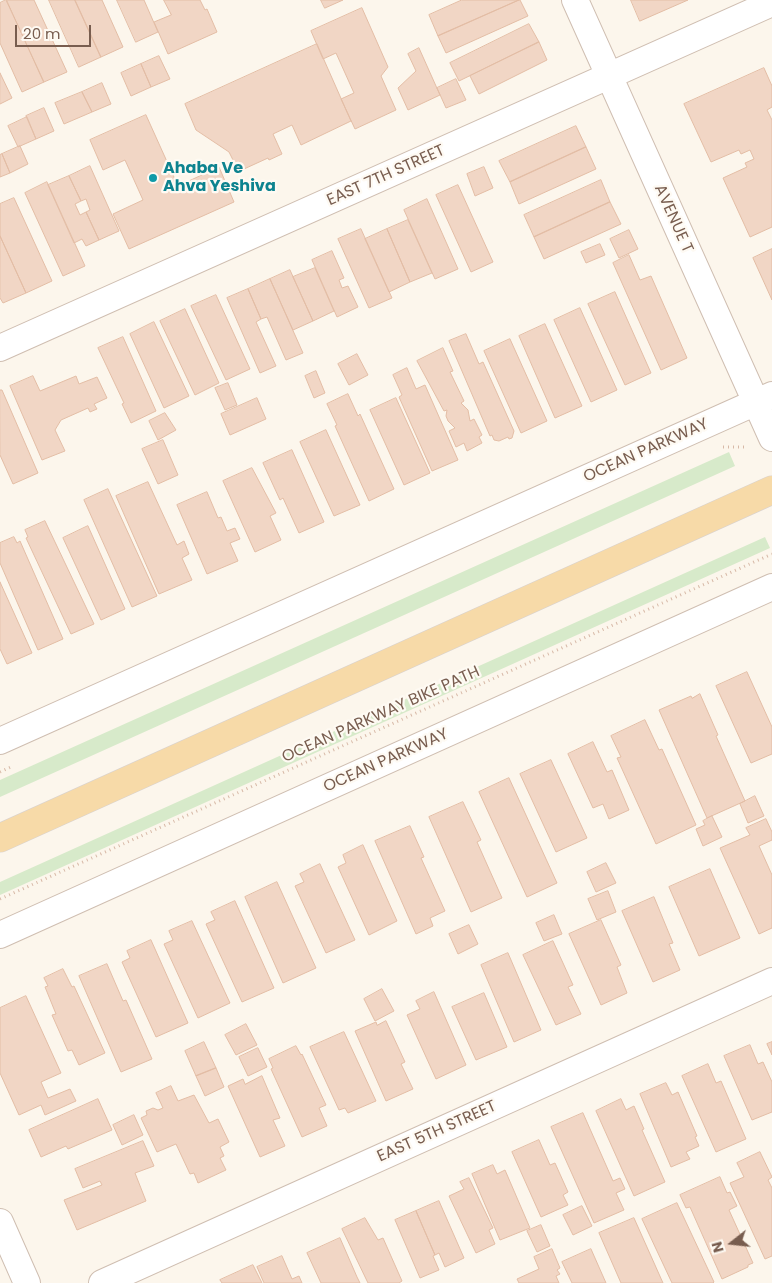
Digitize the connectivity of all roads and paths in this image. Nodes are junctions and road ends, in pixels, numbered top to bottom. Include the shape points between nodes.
1 (575, 0) edge
2 (772, 3) edge
3 (609, 76) junction
4 (0, 348) edge
5 (764, 398) edge
6 (772, 438) edge
7 (772, 490) edge
8 (772, 554) edge
9 (772, 587) edge
10 (0, 741) edge
11 (0, 838) edge
12 (0, 900) edge
13 (0, 935) edge
14 (772, 981) edge
15 (0, 1222) edge
16 (27, 1283) edge
17 (102, 1283) edge

1 - 3 street, AVENUE T
2 - 3 street, EAST 7TH STREET
3 - 4 street, EAST 7TH STREET
3 - 5 street, AVENUE T
5 - 6 street, AVENUE T
5 - 10 street, OCEAN PARKWAY
7 - 11 main road
8 - 12 path, OCEAN PARKWAY BIKE PATH
9 - 13 street, OCEAN PARKWAY
14 - 17 street, EAST 5TH STREET
15 - 16 street

